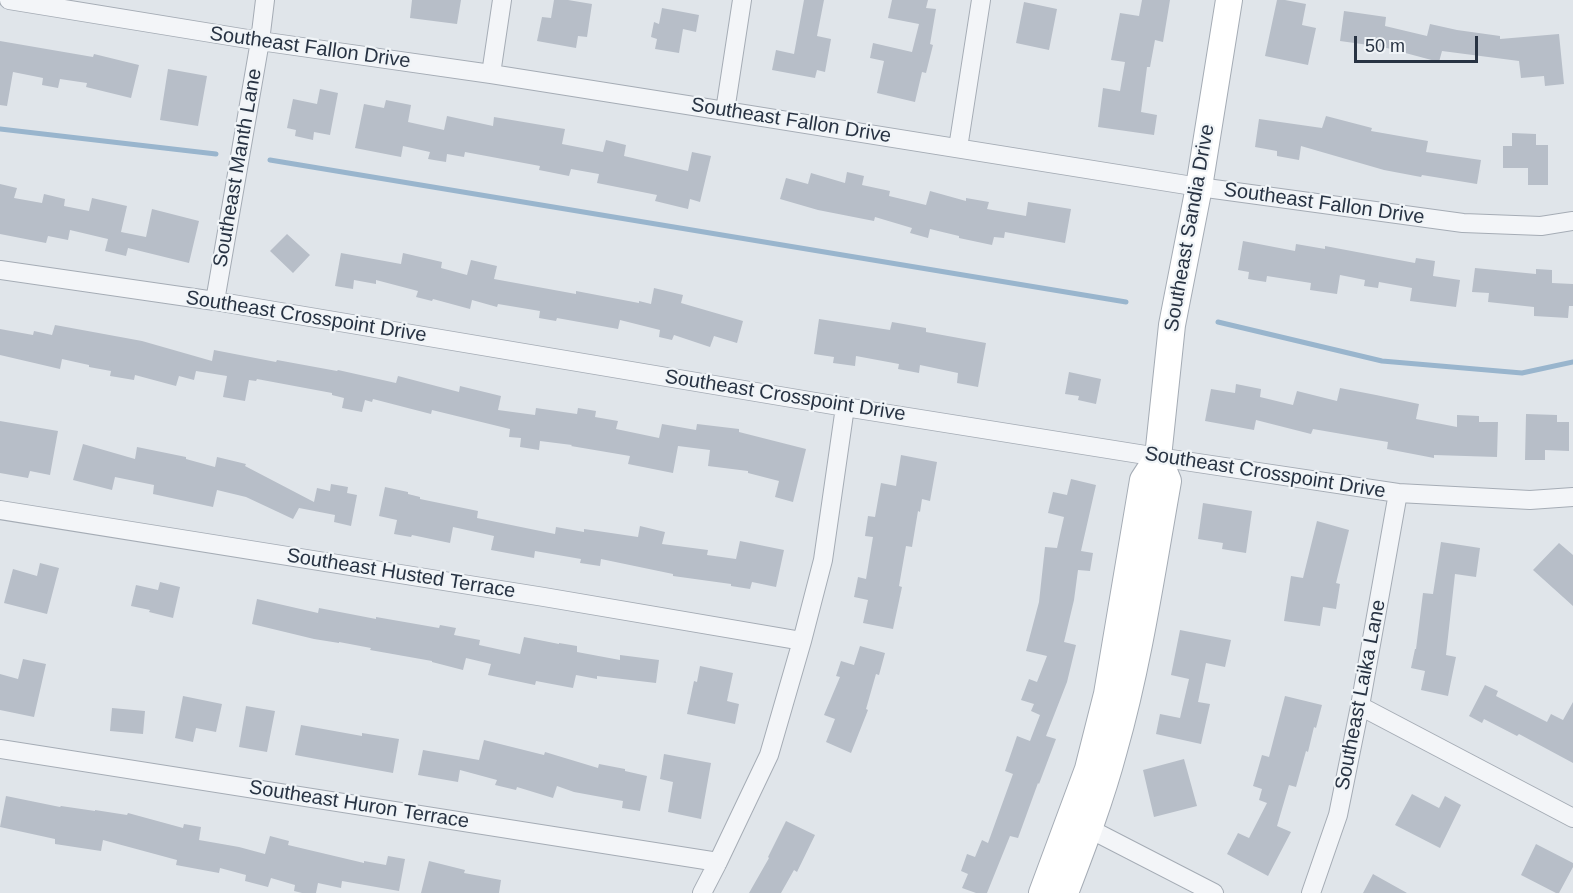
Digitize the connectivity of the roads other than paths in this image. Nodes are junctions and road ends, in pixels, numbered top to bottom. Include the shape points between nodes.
1 (9, 0) edge
2 (266, 0) edge
3 (502, 0) edge
4 (742, 0) edge
5 (981, 0) edge
6 (1229, 0) edge
7 (260, 41) junction
8 (491, 74) junction
9 (725, 111) junction
10 (958, 148) junction
11 (1199, 187) junction
12 (1573, 221) edge
13 (0, 270) edge
14 (215, 301) junction
15 (845, 406) junction
16 (1158, 457) junction
17 (1398, 493) junction
18 (1573, 497) edge
19 (0, 510) edge
20 (802, 640) junction
21 (1360, 706) junction
22 (0, 749) edge
23 (1573, 818) edge
24 (1080, 824) junction
25 (718, 862) junction
26 (702, 893) edge
27 (1042, 893) edge
28 (1065, 893) edge
29 (1214, 893) edge
30 (1311, 893) edge

1 - 7 street, Southeast Fallon Drive
2 - 7 street, Southeast Manth Lane
3 - 8 street
4 - 9 street
5 - 10 street
6 - 11 street, Southeast Sandia Drive
7 - 8 street, Southeast Fallon Drive
7 - 14 street, Southeast Manth Lane
8 - 9 street, Southeast Fallon Drive
9 - 10 street, Southeast Fallon Drive
10 - 11 street, Southeast Fallon Drive
11 - 12 street, Southeast Fallon Drive via 1463,223 1541,226
11 - 16 street, Southeast Sandia Drive via 1172,325
13 - 14 street, Southeast Crosspoint Drive
14 - 15 street, Southeast Crosspoint Drive
15 - 16 street, Southeast Crosspoint Drive
15 - 20 street via 823,560
16 - 17 street, Southeast Crosspoint Drive
16 - 24 street, Southeast Sandia Drive via 1143,480 1107,694 1088,769
17 - 18 street, Southeast Crosspoint Drive via 1530,500
17 - 21 street, Southeast Laika Lane
19 - 20 street, Southeast Husted Terrace
20 - 25 street via 769,755
21 - 23 street
21 - 30 street, Southeast Laika Lane via 1338,815
22 - 25 street, Southeast Huron Terrace
24 - 27 street, Southeast Sandia Drive
24 - 28 street, Southeast Sandia Drive
24 - 29 street
25 - 26 street

